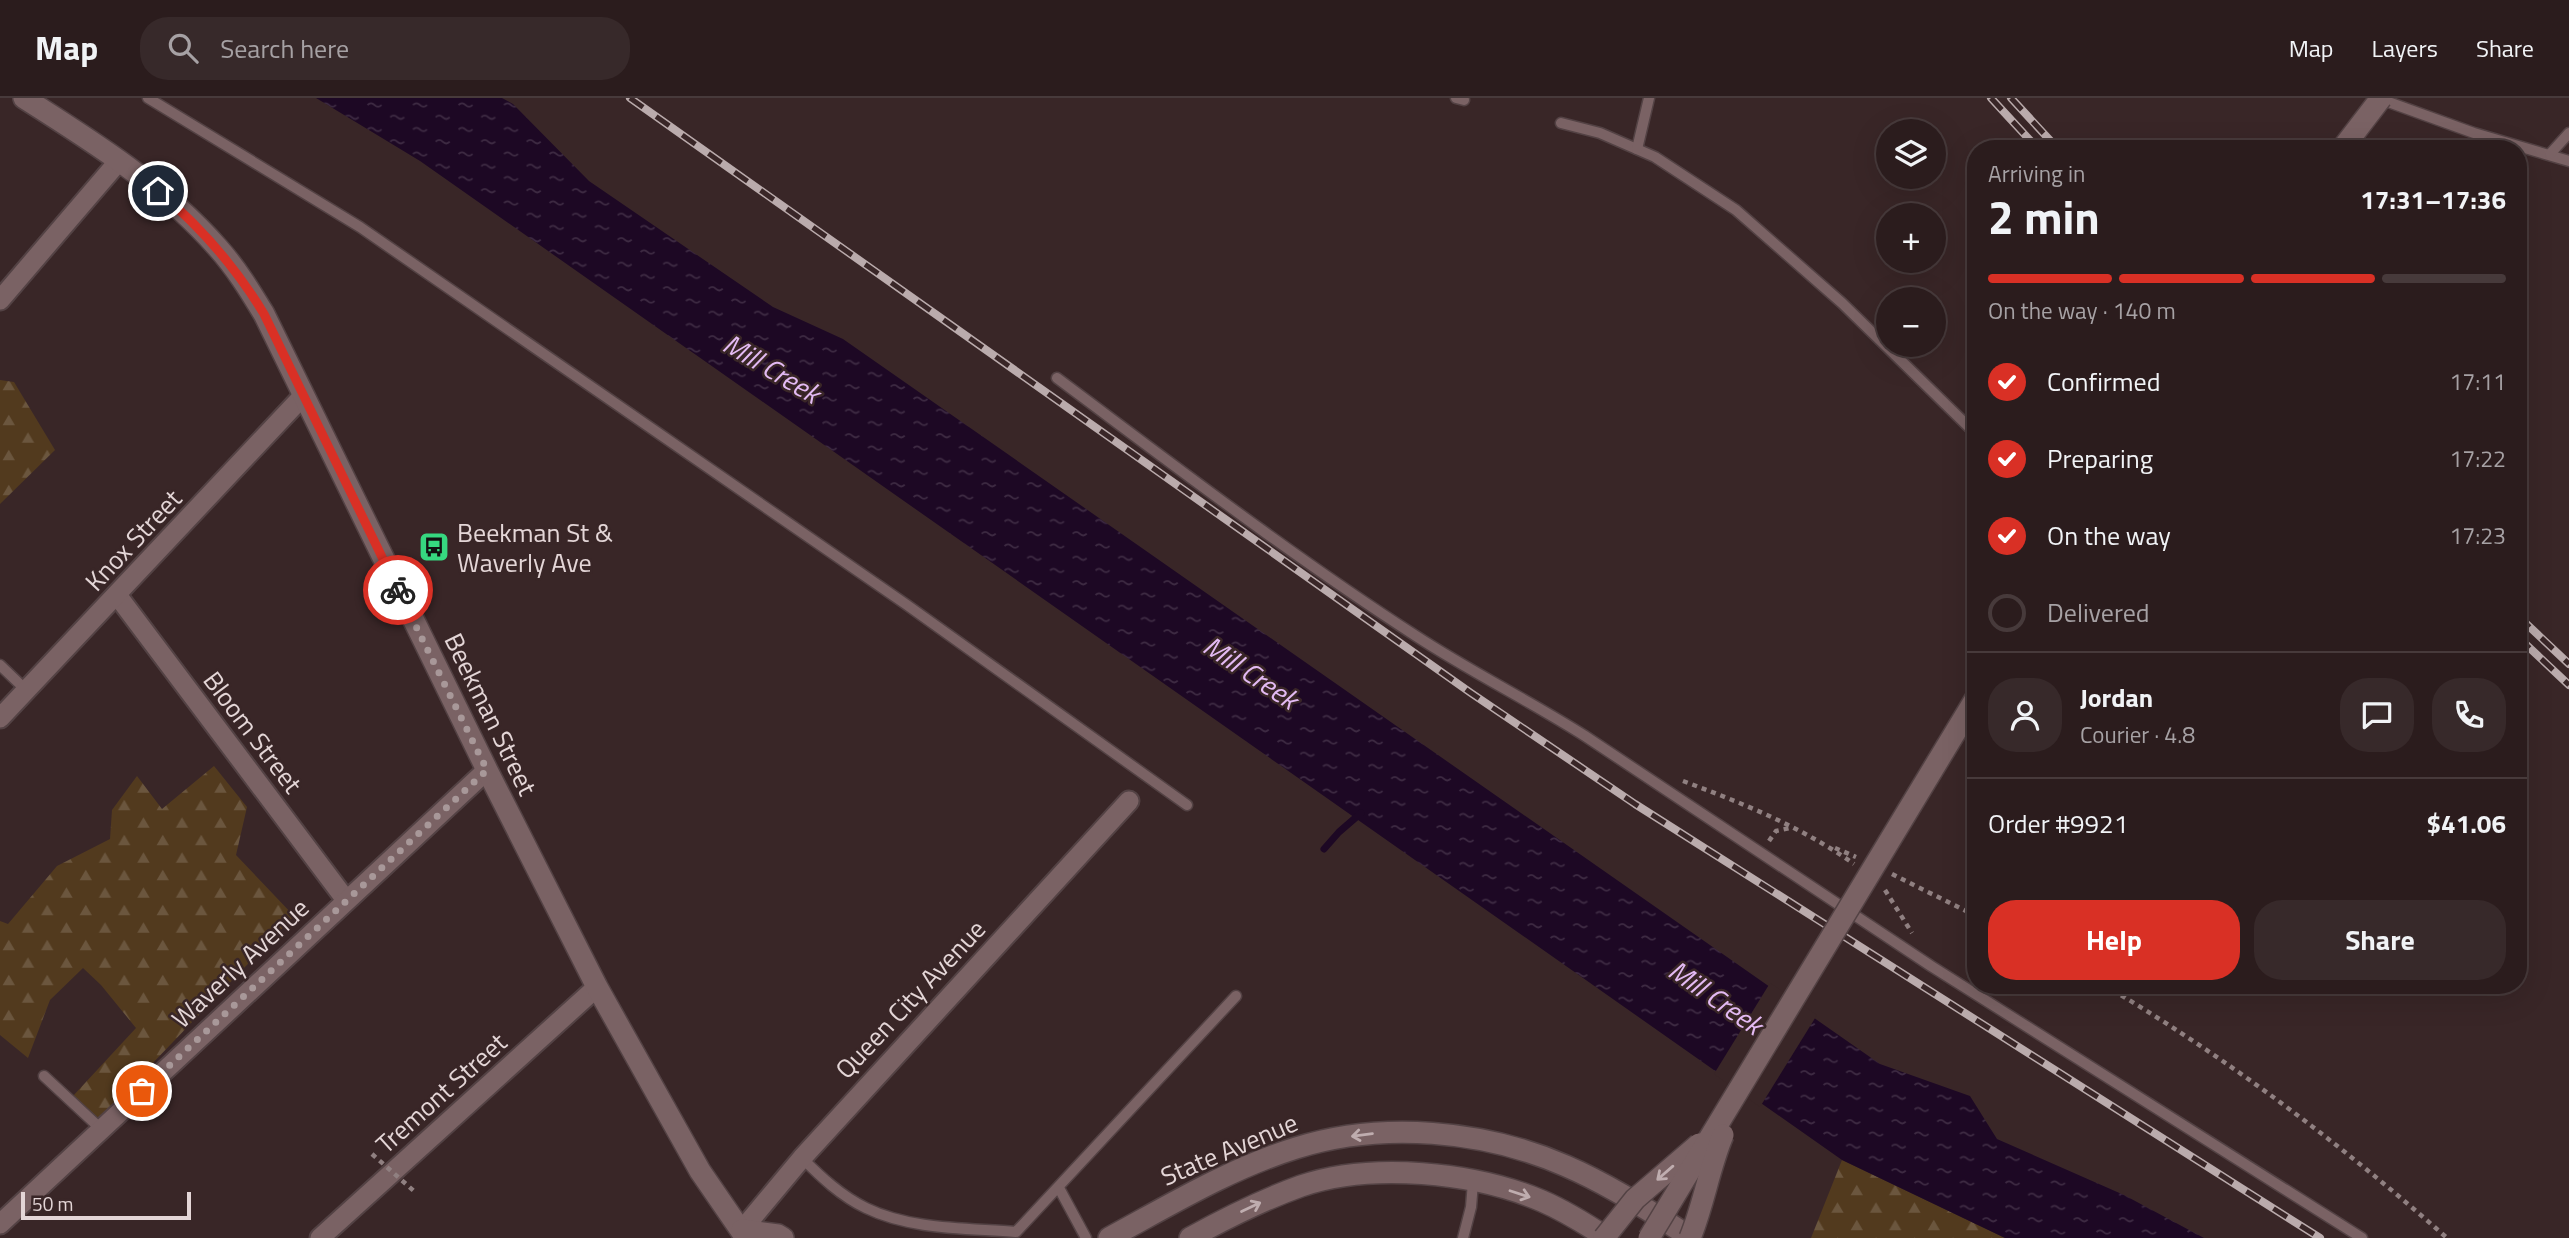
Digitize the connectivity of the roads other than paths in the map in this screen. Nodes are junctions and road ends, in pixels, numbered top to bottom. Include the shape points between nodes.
1 (24, 98) edge
2 (148, 98) edge
3 (1649, 98) edge
4 (2378, 98) edge
5 (1561, 123) dead end
6 (2569, 133) edge
7 (2346, 140) edge
8 (2497, 140) edge
9 (2527, 148) edge
10 (1637, 149) junction
11 (2550, 154) junction
12 (2569, 160) edge
13 (118, 162) junction
14 (0, 300) edge
15 (1057, 378) dead end
16 (303, 397) junction
17 (1967, 425) edge
18 (117, 595) junction
19 (0, 665) edge
20 (26, 690) junction
21 (1967, 716) edge
22 (1967, 716) edge
23 (0, 718) edge
24 (487, 770) junction
25 (1129, 801) dead end
26 (1187, 805) dead end
27 (346, 900) junction
28 (597, 987) junction
29 (1967, 989) edge
30 (1975, 994) edge
31 (1236, 996) dead end
32 (44, 1076) dead end
33 (1733, 1110) junction
34 (101, 1129) junction
35 (802, 1157) junction
36 (1474, 1182) junction
37 (1059, 1188) junction
38 (0, 1224) edge
39 (741, 1235) edge
40 (320, 1238) edge
41 (783, 1238) edge
42 (1086, 1238) edge
43 (1109, 1238) edge
44 (1190, 1238) edge
45 (1463, 1238) edge
46 (1605, 1238) edge
47 (1650, 1238) edge
48 (1690, 1238) edge
49 (2362, 1238) edge

1 - 13 main road, Beekman Street
2 - 26 lane via 360,227 907,605
3 - 10 lane
4 - 7 main road, bridge
4 - 8 lane
5 - 10 lane
6 - 11 lane
9 - 11 lane
10 - 17 lane via 1736,210 1842,303
11 - 12 lane
13 - 14 street
13 - 16 main road, Beekman Street via 190,218 219,249 264,314
15 - 29 lane via 1413,635 1575,729
16 - 18 street, Knox Street
16 - 24 main road, Beekman Street
18 - 20 street, Knox Street
18 - 27 street, Bloom Street
19 - 20 lane
20 - 23 street, Knox Street
21 - 33 main road, bridge
22 - 47 main road, bridge
24 - 27 street, Waverly Avenue
24 - 28 main road, Beekman Street
25 - 35 street, Queen City Avenue
27 - 34 street, Waverly Avenue
28 - 39 main road, Beekman Street
28 - 40 street, Tremont Street
30 - 49 lane
31 - 37 lane
32 - 34 lane
33 -> 46 main road, bridge via 1635,1199
33 - 47 main road, bridge
33 - 48 main road, bridge
34 - 38 street, Waverly Avenue
35 - 37 lane via 841,1193 866,1208 925,1224 1016,1232
35 - 39 street, Queen City Avenue
44 -> 36 main road via 1303,1185 1381,1173
36 - 45 lane
36 -> 46 main road via 1539,1200
37 - 42 lane
39 - 41 main road
48 -> 43 main road, State Avenue via 1606,1185 1564,1165 1474,1139 1395,1133 1329,1139 1273,1156 1220,1178

